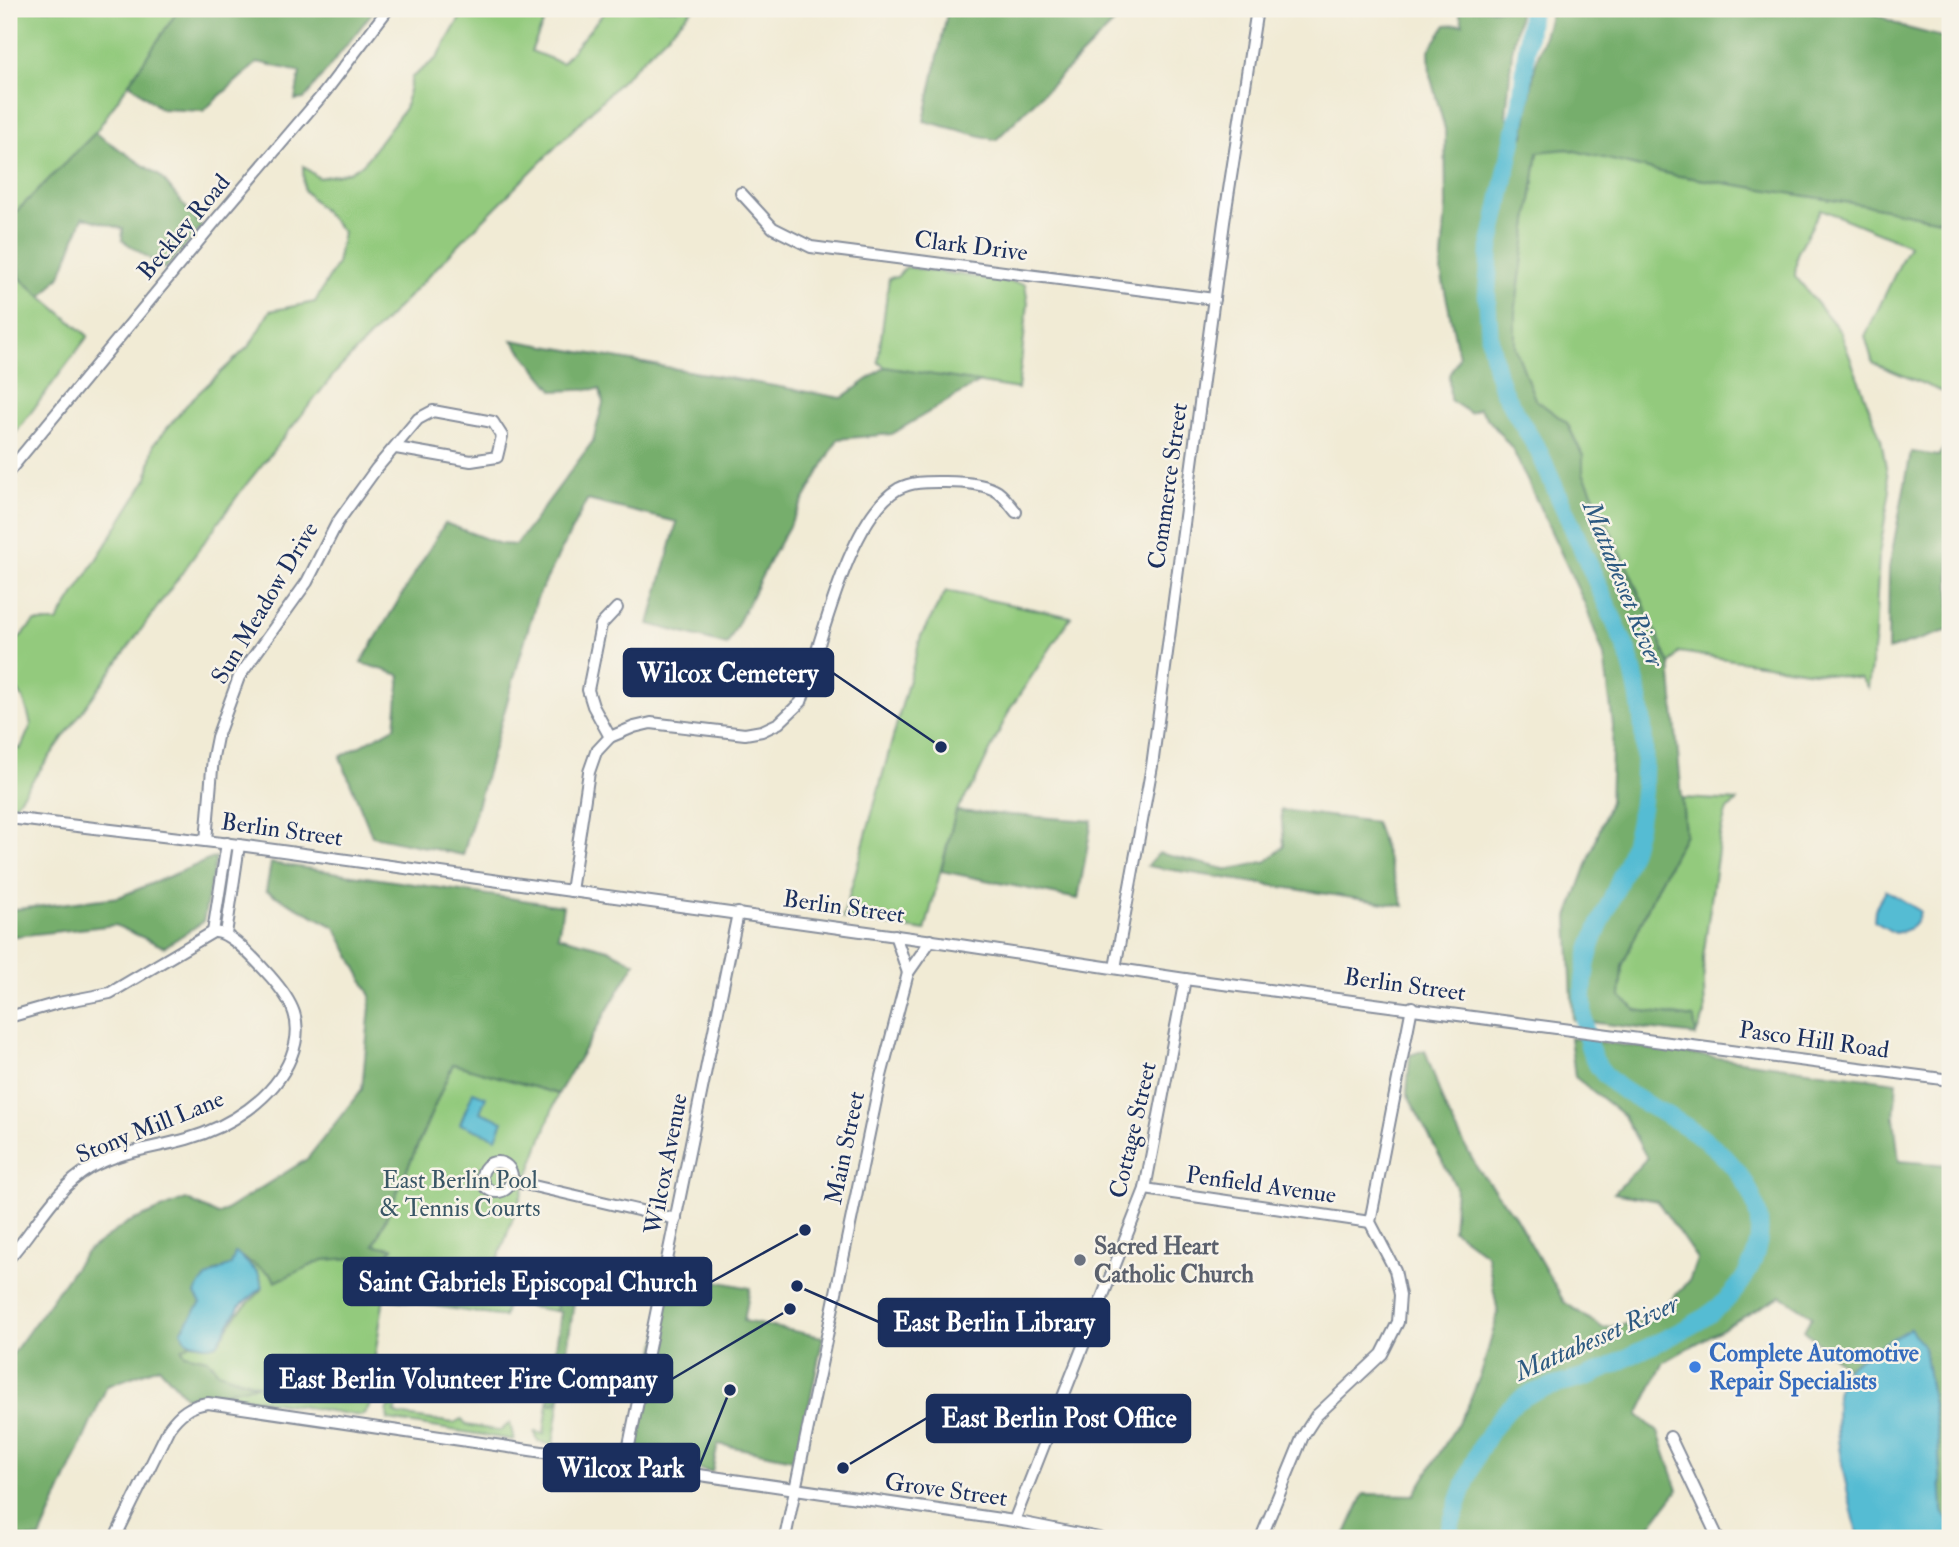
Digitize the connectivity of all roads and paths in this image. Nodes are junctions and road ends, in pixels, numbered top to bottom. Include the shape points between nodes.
1 (388, 9) edge
2 (1257, 9) edge
3 (741, 193) dead end
4 (1214, 299) junction
5 (396, 448) junction
6 (9, 471) edge
7 (1016, 512) dead end
8 (617, 608) dead end
9 (610, 737) junction
10 (9, 818) edge
11 (206, 841) junction
12 (233, 844) junction
13 (571, 891) junction
14 (738, 913) junction
15 (213, 933) junction
16 (226, 934) junction
17 (895, 935) junction
18 (931, 940) junction
19 (1115, 968) junction
20 (908, 973) junction
21 (1185, 979) junction
22 (1412, 1007) junction
23 (9, 1017) edge
24 (1672, 1042) joint
25 (1950, 1080) edge
26 (512, 1181) dead end
27 (1145, 1189) junction
28 (676, 1219) junction
29 (1370, 1222) junction
30 (9, 1258) edge
31 (1670, 1437) dead end
32 (625, 1465) junction
33 (794, 1490) junction
34 (1014, 1521) junction
35 (115, 1538) edge
36 (785, 1538) edge
37 (1099, 1538) edge
38 (1261, 1538) edge
39 (1718, 1538) edge

1 - 6 street, Beckley Road via 326,92
2 - 4 street, Commerce Street
3 - 4 street, Clark Drive via 773,228 811,247
4 - 19 street, Commerce Street via 1152,766
5 - 5 street, Sun Meadow Drive via 471,461 496,457 502,436 493,422 433,411 418,419
5 - 11 street, Sun Meadow Drive via 337,523 307,582 239,677 217,737
7 - 9 street via 997,492 978,485 917,482 898,489 881,503 850,558 802,702 791,714 762,731 745,734 652,723
8 - 9 street via 601,625 588,690
9 - 13 street via 596,752 589,772
10 - 11 street, Berlin Street
11 - 12 street, Berlin Street
12 - 13 street, Berlin Street
12 - 15 street
12 - 16 street
13 - 14 street, Berlin Street
14 - 17 street, Berlin Street
14 - 28 street, Wilcox Avenue
15 - 16 street
15 - 23 street via 110,993
16 - 30 street, Stony Mill Lane via 257,961 293,1007 297,1042 285,1072 262,1099 225,1124 91,1168 66,1186
17 - 18 street, Berlin Street
17 - 20 street
18 - 19 street, Berlin Street
18 - 20 street, Main Street
19 - 21 street, Berlin Street
20 - 33 street, Main Street via 881,1076
21 - 22 street, Berlin Street
21 - 27 street, Cottage Street
22 - 24 street, Berlin Street
22 - 29 street
24 - 25 street, Pasco Hill Road
26 - 28 street
27 - 29 street, Penfield Avenue
27 - 34 street, Cottage Street
28 - 32 street, Wilcox Avenue
29 - 38 street via 1395,1270 1400,1295 1398,1322 1382,1354 1316,1416 1303,1436
31 - 39 street
32 - 33 street, Grove Street
32 - 35 street, Grove Street via 198,1404 177,1416 164,1436
33 - 34 street, Grove Street
33 - 36 street, Main Street
34 - 37 street, Grove Street

